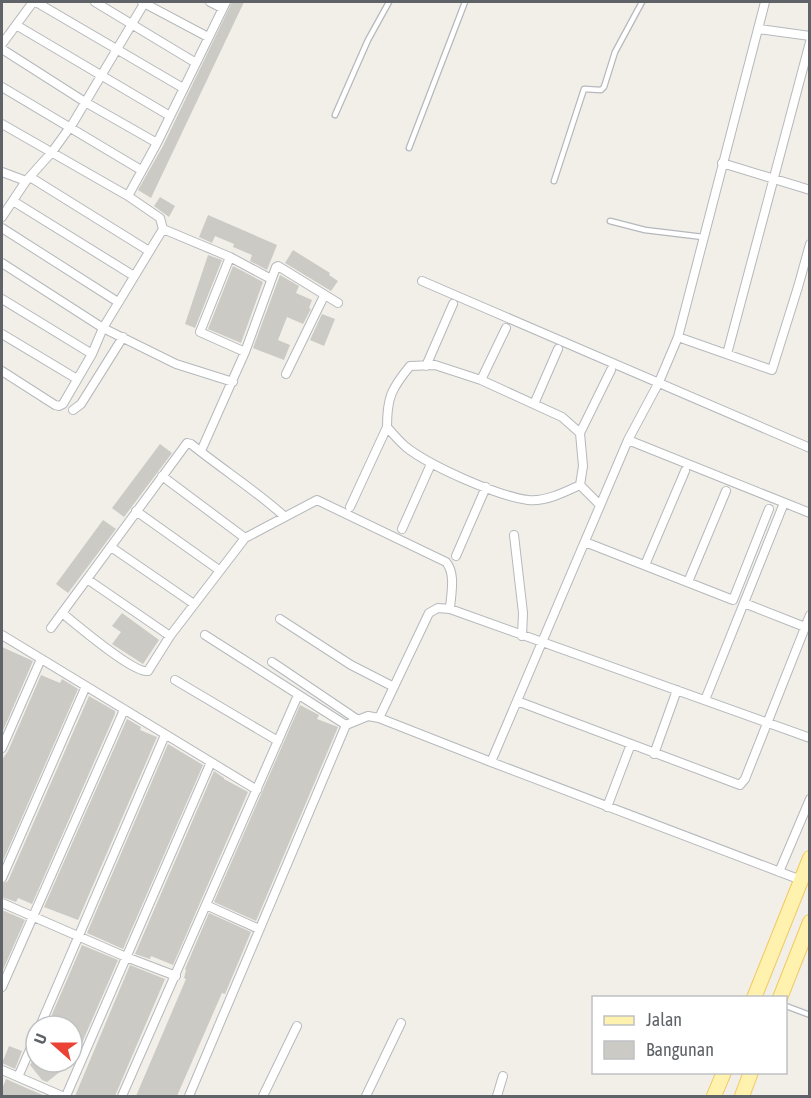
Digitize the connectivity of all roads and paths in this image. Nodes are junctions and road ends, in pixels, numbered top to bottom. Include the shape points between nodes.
1 (34, 2) edge
2 (95, 2) edge
3 (144, 2) edge
4 (210, 2) edge
5 (389, 2) edge
6 (465, 2) edge
7 (642, 2) edge
8 (765, 2) edge
9 (224, 5) edge
10 (16, 25) junction
11 (131, 25) junction
12 (759, 29) junction
13 (208, 36) junction
14 (810, 36) edge
15 (810, 42) edge
16 (2, 44) edge
17 (2, 49) edge
18 (116, 51) junction
19 (196, 63) junction
20 (100, 77) junction
21 (2, 87) edge
22 (183, 88) junction
23 (85, 102) junction
24 (170, 116) junction
25 (335, 116) dead end
26 (2, 124) edge
27 (69, 128) junction
28 (157, 143) junction
29 (409, 148) dead end
30 (52, 152) junction
31 (722, 163) junction
32 (141, 170) junction
33 (2, 172) edge
34 (28, 179) junction
35 (773, 179) junction
36 (554, 181) dead end
37 (810, 190) edge
38 (128, 196) junction
39 (13, 201) junction
40 (2, 218) edge
41 (610, 221) dead end
42 (2, 228) edge
43 (163, 228) junction
44 (703, 237) junction
45 (810, 244) edge
46 (149, 251) junction
47 (230, 257) junction
48 (2, 263) edge
49 (134, 276) junction
50 (271, 279) junction
51 (422, 281) dead end
52 (324, 296) junction
53 (2, 299) edge
54 (118, 302) junction
55 (338, 303) dead end
56 (453, 304) dead end
57 (103, 328) junction
58 (506, 328) dead end
59 (2, 334) edge
60 (123, 337) junction
61 (678, 337) junction
62 (558, 349) dead end
63 (245, 352) junction
64 (92, 354) junction
65 (727, 354) junction
66 (426, 366) junction
67 (611, 370) dead end
68 (2, 371) edge
69 (286, 374) dead end
70 (77, 379) junction
71 (481, 380) junction
72 (233, 382) junction
73 (659, 382) junction
74 (534, 404) junction
75 (73, 410) dead end
76 (387, 427) junction
77 (580, 433) junction
78 (628, 440) junction
79 (810, 448) edge
80 (201, 452) junction
81 (431, 464) junction
82 (685, 471) dead end
83 (162, 476) junction
84 (580, 485) junction
85 (486, 487) junction
86 (726, 491) dead end
87 (784, 503) junction
88 (600, 505) junction
89 (350, 507) dead end
90 (769, 509) dead end
91 (136, 511) junction
92 (810, 513) edge
93 (284, 516) junction
94 (402, 529) dead end
95 (514, 535) dead end
96 (245, 538) junction
97 (585, 542) junction
98 (111, 547) junction
99 (456, 556) dead end
100 (645, 565) junction
101 (219, 570) junction
102 (87, 579) junction
103 (688, 582) junction
104 (744, 603) junction
105 (194, 604) junction
106 (450, 609) junction
107 (62, 613) junction
108 (810, 615) edge
109 (280, 619) dead end
110 (805, 627) junction
111 (51, 628) dead end
112 (2, 635) edge
113 (205, 635) dead end
114 (170, 636) junction
115 (522, 636) junction
116 (542, 641) junction
117 (41, 659) junction
118 (272, 662) dead end
119 (175, 680) dead end
120 (86, 686) junction
121 (394, 687) junction
122 (677, 690) junction
123 (298, 695) junction
124 (705, 700) junction
125 (517, 701) junction
126 (124, 710) junction
127 (379, 718) junction
128 (358, 720) junction
129 (767, 722) junction
130 (346, 725) junction
131 (165, 735) junction
132 (810, 738) edge
133 (278, 741) junction
134 (631, 744) junction
135 (2, 748) edge
136 (654, 754) junction
137 (211, 762) junction
138 (491, 762) junction
139 (257, 790) junction
140 (810, 799) edge
141 (607, 807) junction
142 (810, 858) edge
143 (780, 872) junction
144 (2, 878) edge
145 (804, 883) edge
146 (2, 903) edge
147 (206, 905) junction
148 (33, 916) junction
149 (810, 922) edge
150 (259, 929) junction
151 (79, 937) junction
152 (126, 957) junction
153 (176, 976) junction
154 (2, 987) edge
155 (755, 996) edge
156 (781, 996) edge
157 (787, 1006) edge
158 (45, 1014) edge
159 (810, 1015) edge
160 (401, 1023) dead end
161 (297, 1026) dead end
162 (24, 1063) edge
163 (2, 1070) edge
164 (723, 1074) edge
165 (750, 1074) edge
166 (503, 1076) dead end
167 (18, 1077) junction
168 (61, 1096) edge
169 (122, 1096) edge
170 (189, 1096) edge
171 (263, 1096) edge
172 (366, 1096) edge
173 (497, 1096) edge
174 (714, 1096) edge
175 (742, 1096) edge

1 - 10 street
1 - 18 street
2 - 11 street
3 - 11 street
3 - 13 street
4 - 9 street
5 - 25 lane
6 - 29 lane
7 - 36 lane via 615,52 604,87 584,88
8 - 12 street
9 - 13 street
10 - 16 street
10 - 20 street
11 - 18 street
11 - 19 street
12 - 14 street
12 - 31 street
13 - 19 street
15 - 35 street
17 - 23 street
18 - 20 street
18 - 22 street
19 - 22 street
20 - 23 street
20 - 24 street
21 - 27 street
22 - 24 street
23 - 27 street
23 - 28 street
24 - 28 street
26 - 30 street
27 - 30 street
27 - 32 street
28 - 32 street
30 - 34 street
30 - 38 street
31 - 35 street
31 - 44 street
32 - 38 street
33 - 34 street
34 - 39 street
34 - 46 street
35 - 37 street
35 - 65 street
38 - 43 street via 160,218
39 - 40 street
39 - 49 street
41 - 44 lane
42 - 54 street
43 - 46 street
43 - 47 street
44 - 61 street
45 - 65 street via 772,370
46 - 49 street
47 - 50 street
47 - 63 street via 200,332
48 - 57 street
49 - 54 street
50 - 52 street via 278,266
50 - 63 street
51 - 73 street
52 - 55 street
52 - 69 street
53 - 64 street
54 - 57 street
56 - 66 street
57 - 60 street
57 - 64 street
58 - 71 street
59 - 70 street
60 - 72 street via 176,364
60 - 75 street via 81,404
61 - 65 street
61 - 73 street
62 - 74 street
63 - 72 street
64 - 70 street
66 - 71 street via 435,365
66 - 76 street via 410,366 394,386 387,408
67 - 77 street
68 - 70 street via 59,406
71 - 74 street
72 - 80 street
73 - 78 street
73 - 79 street
74 - 77 street via 562,417
76 - 81 street via 405,447
76 - 89 street
77 - 84 street
78 - 87 street
78 - 88 street
80 - 83 street via 185,444
80 - 93 street
81 - 85 street
81 - 94 street
82 - 100 street
83 - 91 street
83 - 96 street
84 - 85 street via 556,496 529,500
84 - 88 street
85 - 99 street
86 - 103 street
87 - 92 street
87 - 104 street
88 - 97 street
90 - 103 street via 733,600
91 - 98 street
91 - 101 street
93 - 96 street
93 - 106 street via 317,500 446,562 452,575
95 - 115 street
96 - 101 street
97 - 100 street
97 - 116 street
98 - 102 street
98 - 105 street
100 - 103 street
101 - 105 street
102 - 107 street
102 - 114 street
104 - 110 street
104 - 124 street
105 - 114 street
106 - 115 street
106 - 121 street via 438,608 429,613
107 - 111 street
107 - 114 street via 141,671 148,671
108 - 110 street
109 - 121 street via 351,665
110 - 129 street
112 - 117 street
113 - 123 street
115 - 116 street
116 - 122 street
116 - 125 street
117 - 120 street
117 - 135 street
118 - 128 street
119 - 133 street
120 - 126 street
120 - 144 street
121 - 127 street
122 - 124 street
122 - 136 street
123 - 130 street
123 - 133 street
124 - 129 street
125 - 134 street
125 - 138 street
126 - 131 street
126 - 148 street
127 - 128 street via 368,716
127 - 138 street
128 - 130 street
129 - 132 street
129 - 136 street via 740,785
130 - 150 street
131 - 137 street
131 - 151 street
133 - 139 street
134 - 136 street
134 - 141 street
137 - 139 street
137 - 152 street
138 - 141 street
139 - 147 street
140 - 143 street
141 - 143 street
142 - 145 main road
143 - 145 street
145 - 155 main road
146 - 148 street
147 - 150 street
147 - 153 street
148 - 151 street
148 - 154 street
149 - 156 main road
150 - 170 street
151 - 152 street
151 - 158 street
152 - 153 street
152 - 168 street
153 - 169 street
157 - 159 lane
160 - 172 street
161 - 171 street
162 - 167 street
163 - 167 street
164 - 174 main road
165 - 175 main road
166 - 173 street
167 - 168 street

